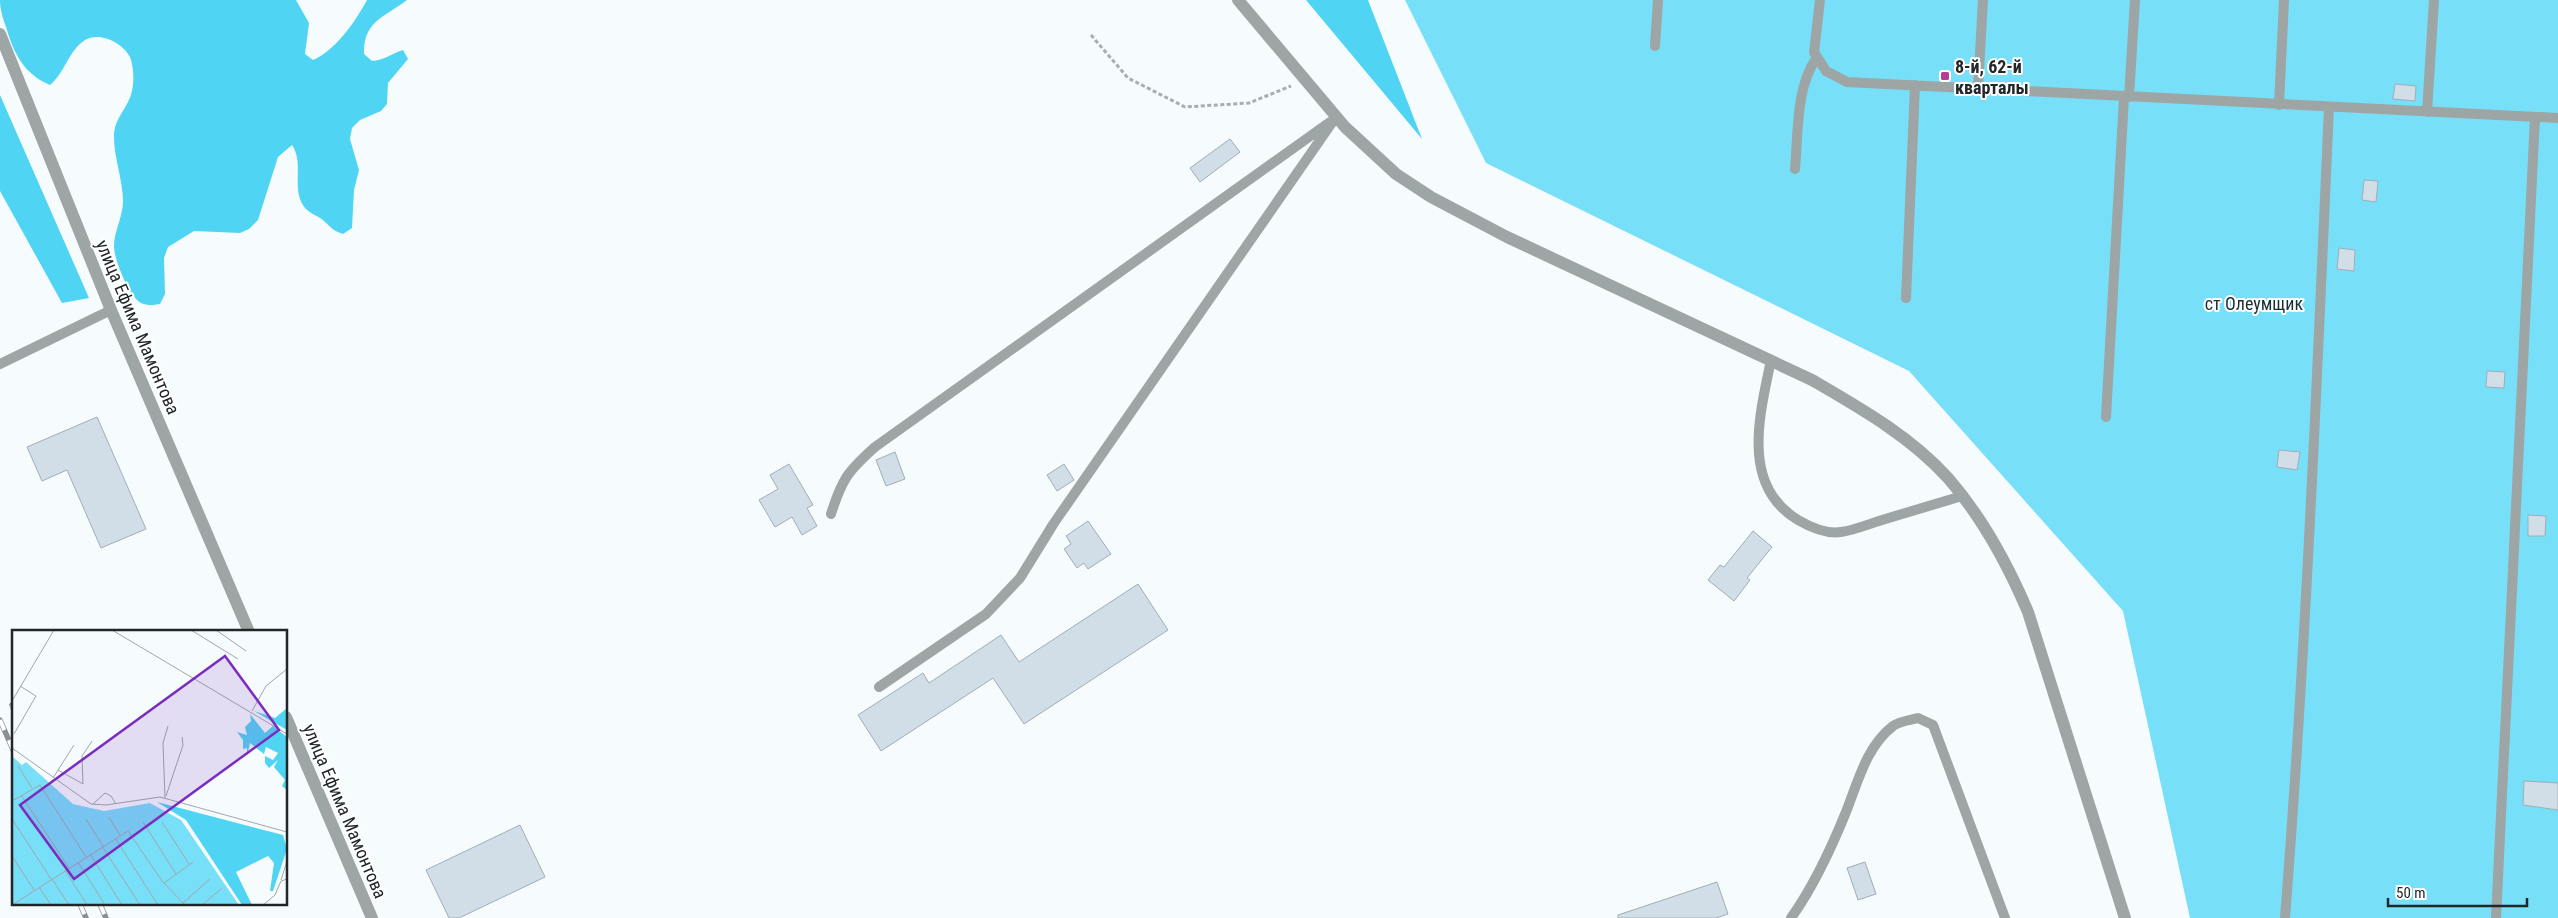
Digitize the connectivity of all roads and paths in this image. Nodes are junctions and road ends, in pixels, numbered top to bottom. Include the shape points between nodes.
1 (1238, 0) edge
2 (1658, 0) edge
3 (1820, 0) edge
4 (1983, 0) edge
5 (2135, 0) edge
6 (2284, 0) edge
7 (2434, 0) edge
8 (0, 34) edge
9 (1091, 35) dead end
10 (1655, 46) dead end
11 (1816, 59) junction
12 (1305, 80) junction
13 (1915, 85) junction
14 (1978, 88) junction
15 (2126, 97) junction
16 (2278, 104) junction
17 (2329, 107) junction
18 (2428, 112) junction
19 (1336, 117) junction
20 (2535, 117) junction
21 (2558, 118) edge
22 (1795, 169) dead end
23 (1906, 298) dead end
24 (111, 310) junction
25 (1771, 360) junction
26 (0, 364) edge
27 (2106, 417) dead end
28 (1962, 496) junction
29 (831, 514) dead end
30 (249, 630) edge
31 (879, 687) dead end
32 (288, 722) edge
33 (372, 918) edge
34 (1791, 918) edge
35 (2005, 918) edge
36 (2125, 918) edge
37 (2284, 918) edge
38 (2496, 918) edge

1 - 12 street
2 - 10 lane
3 - 11 lane via 1813,43
4 - 14 lane
5 - 15 lane
6 - 16 lane
7 - 18 lane
8 - 24 street, улица Ефима Мамонтова
9 - 12 path via 1128,78 1185,107 1248,103
11 - 13 lane via 1832,76 1847,82
11 - 22 lane via 1804,85
12 - 19 street
13 - 14 lane
13 - 23 lane
14 - 15 lane
15 - 16 lane
15 - 27 lane
16 - 17 lane
17 - 18 lane
17 - 37 lane via 2311,521
18 - 20 lane
19 - 25 street via 1396,174 1447,206
19 - 29 lane via 876,447 850,469
19 - 31 lane via 1054,523 1020,578 986,614
20 - 21 lane
20 - 38 lane
24 - 26 lane
24 - 30 street, улица Ефима Мамонтова
25 - 28 street via 1860,408 1898,434
25 - 28 lane via 1759,422 1758,455 1765,480 1791,516 1817,529 1841,532
28 - 36 street via 2014,578 2028,612
32 - 33 street, улица Ефима Мамонтова
34 - 35 lane via 1822,863 1877,741 1894,724 1918,718 1934,725

